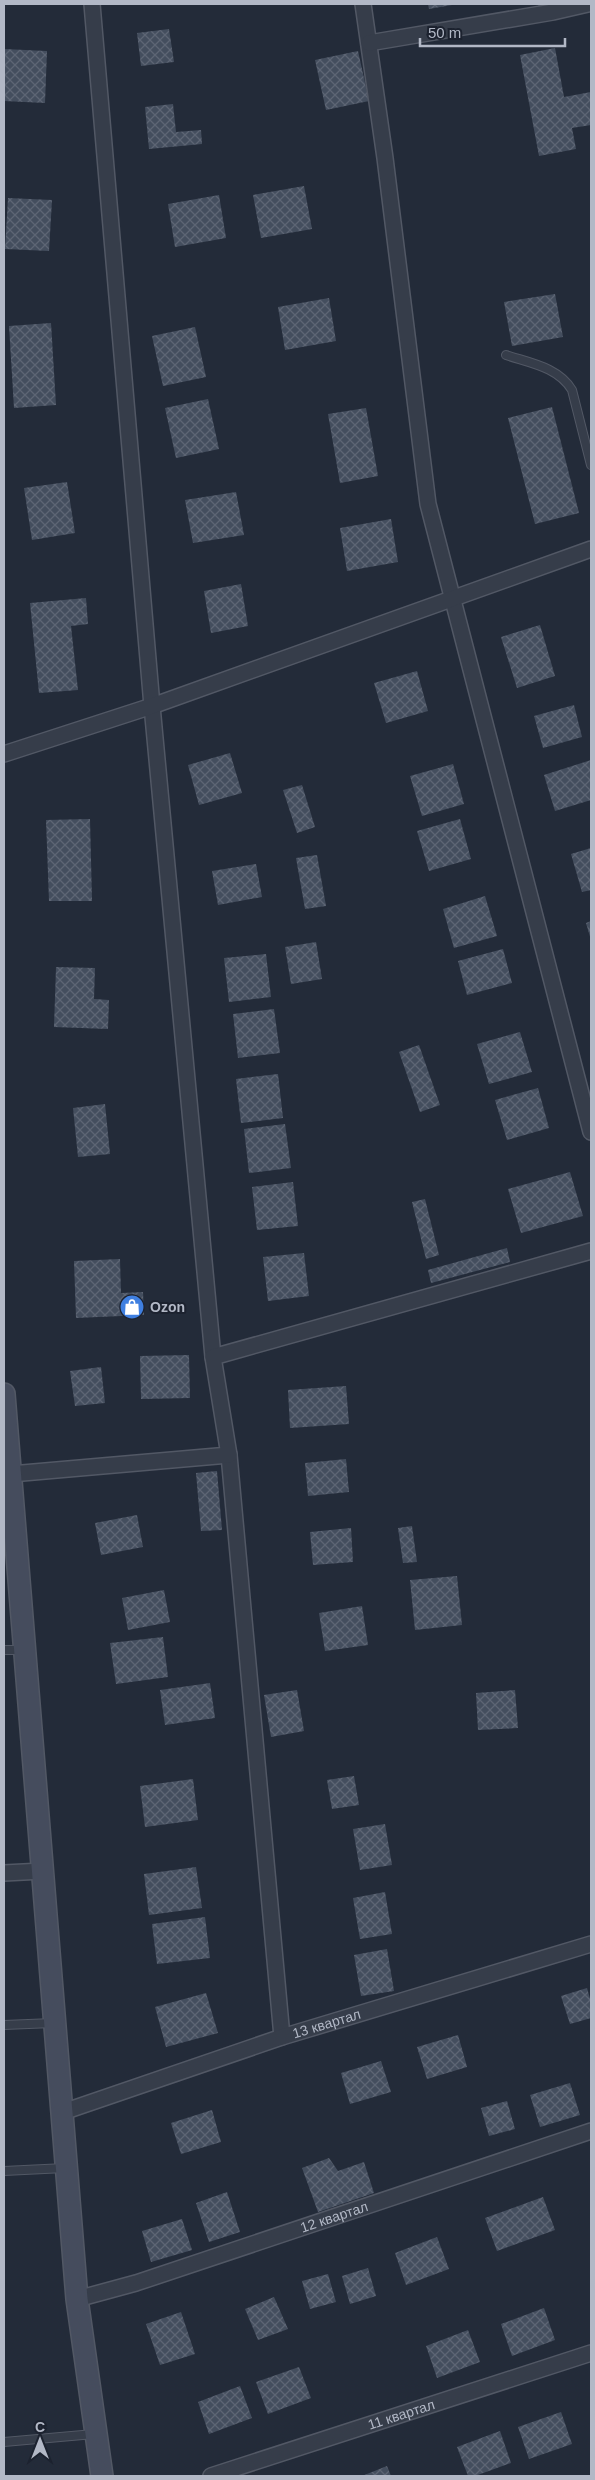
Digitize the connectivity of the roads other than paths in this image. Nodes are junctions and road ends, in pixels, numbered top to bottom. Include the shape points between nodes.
1 (92, 4) edge
2 (363, 4) edge
3 (588, 4) edge
4 (369, 43) junction
5 (506, 354) dead end
6 (591, 465) edge
7 (591, 549) edge
8 (453, 597) junction
9 (152, 706) junction
10 (4, 754) edge
11 (591, 1132) edge
12 (591, 1251) edge
13 (213, 1357) junction
14 (4, 1394) edge
15 (229, 1455) junction
16 (11, 1474) junction
17 (4, 1650) edge
18 (25, 1650) junction
19 (43, 1872) junction
20 (4, 1873) edge
21 (591, 1944) edge
22 (55, 2023) junction
23 (4, 2025) edge
24 (282, 2037) junction
25 (63, 2112) junction
26 (591, 2131) edge
27 (67, 2168) junction
28 (4, 2171) edge
29 (77, 2299) junction
30 (591, 2353) edge
31 (96, 2434) junction
32 (4, 2442) edge
33 (102, 2476) edge
34 (211, 2476) edge

1 - 9 street
2 - 4 street
3 - 4 street
4 - 8 street via 427,495
5 - 6 lane via 555,372 566,381 572,390
7 - 8 street
8 - 9 street
8 - 11 street
9 - 10 street
9 - 13 street
12 - 13 street
13 - 15 street
14 - 16 street
15 - 16 street
15 - 24 street
16 - 18 street
17 - 18 lane
18 - 19 street
19 - 20 street
19 - 22 street
21 - 24 street, 13 квартал
22 - 23 lane
22 - 25 street
24 - 25 street, 13 квартал
25 - 27 street
26 - 29 street, 12 квартал via 136,2283
27 - 28 lane
27 - 29 street
29 - 31 street
30 - 34 street, 11 квартал
31 - 32 lane
31 - 33 street

